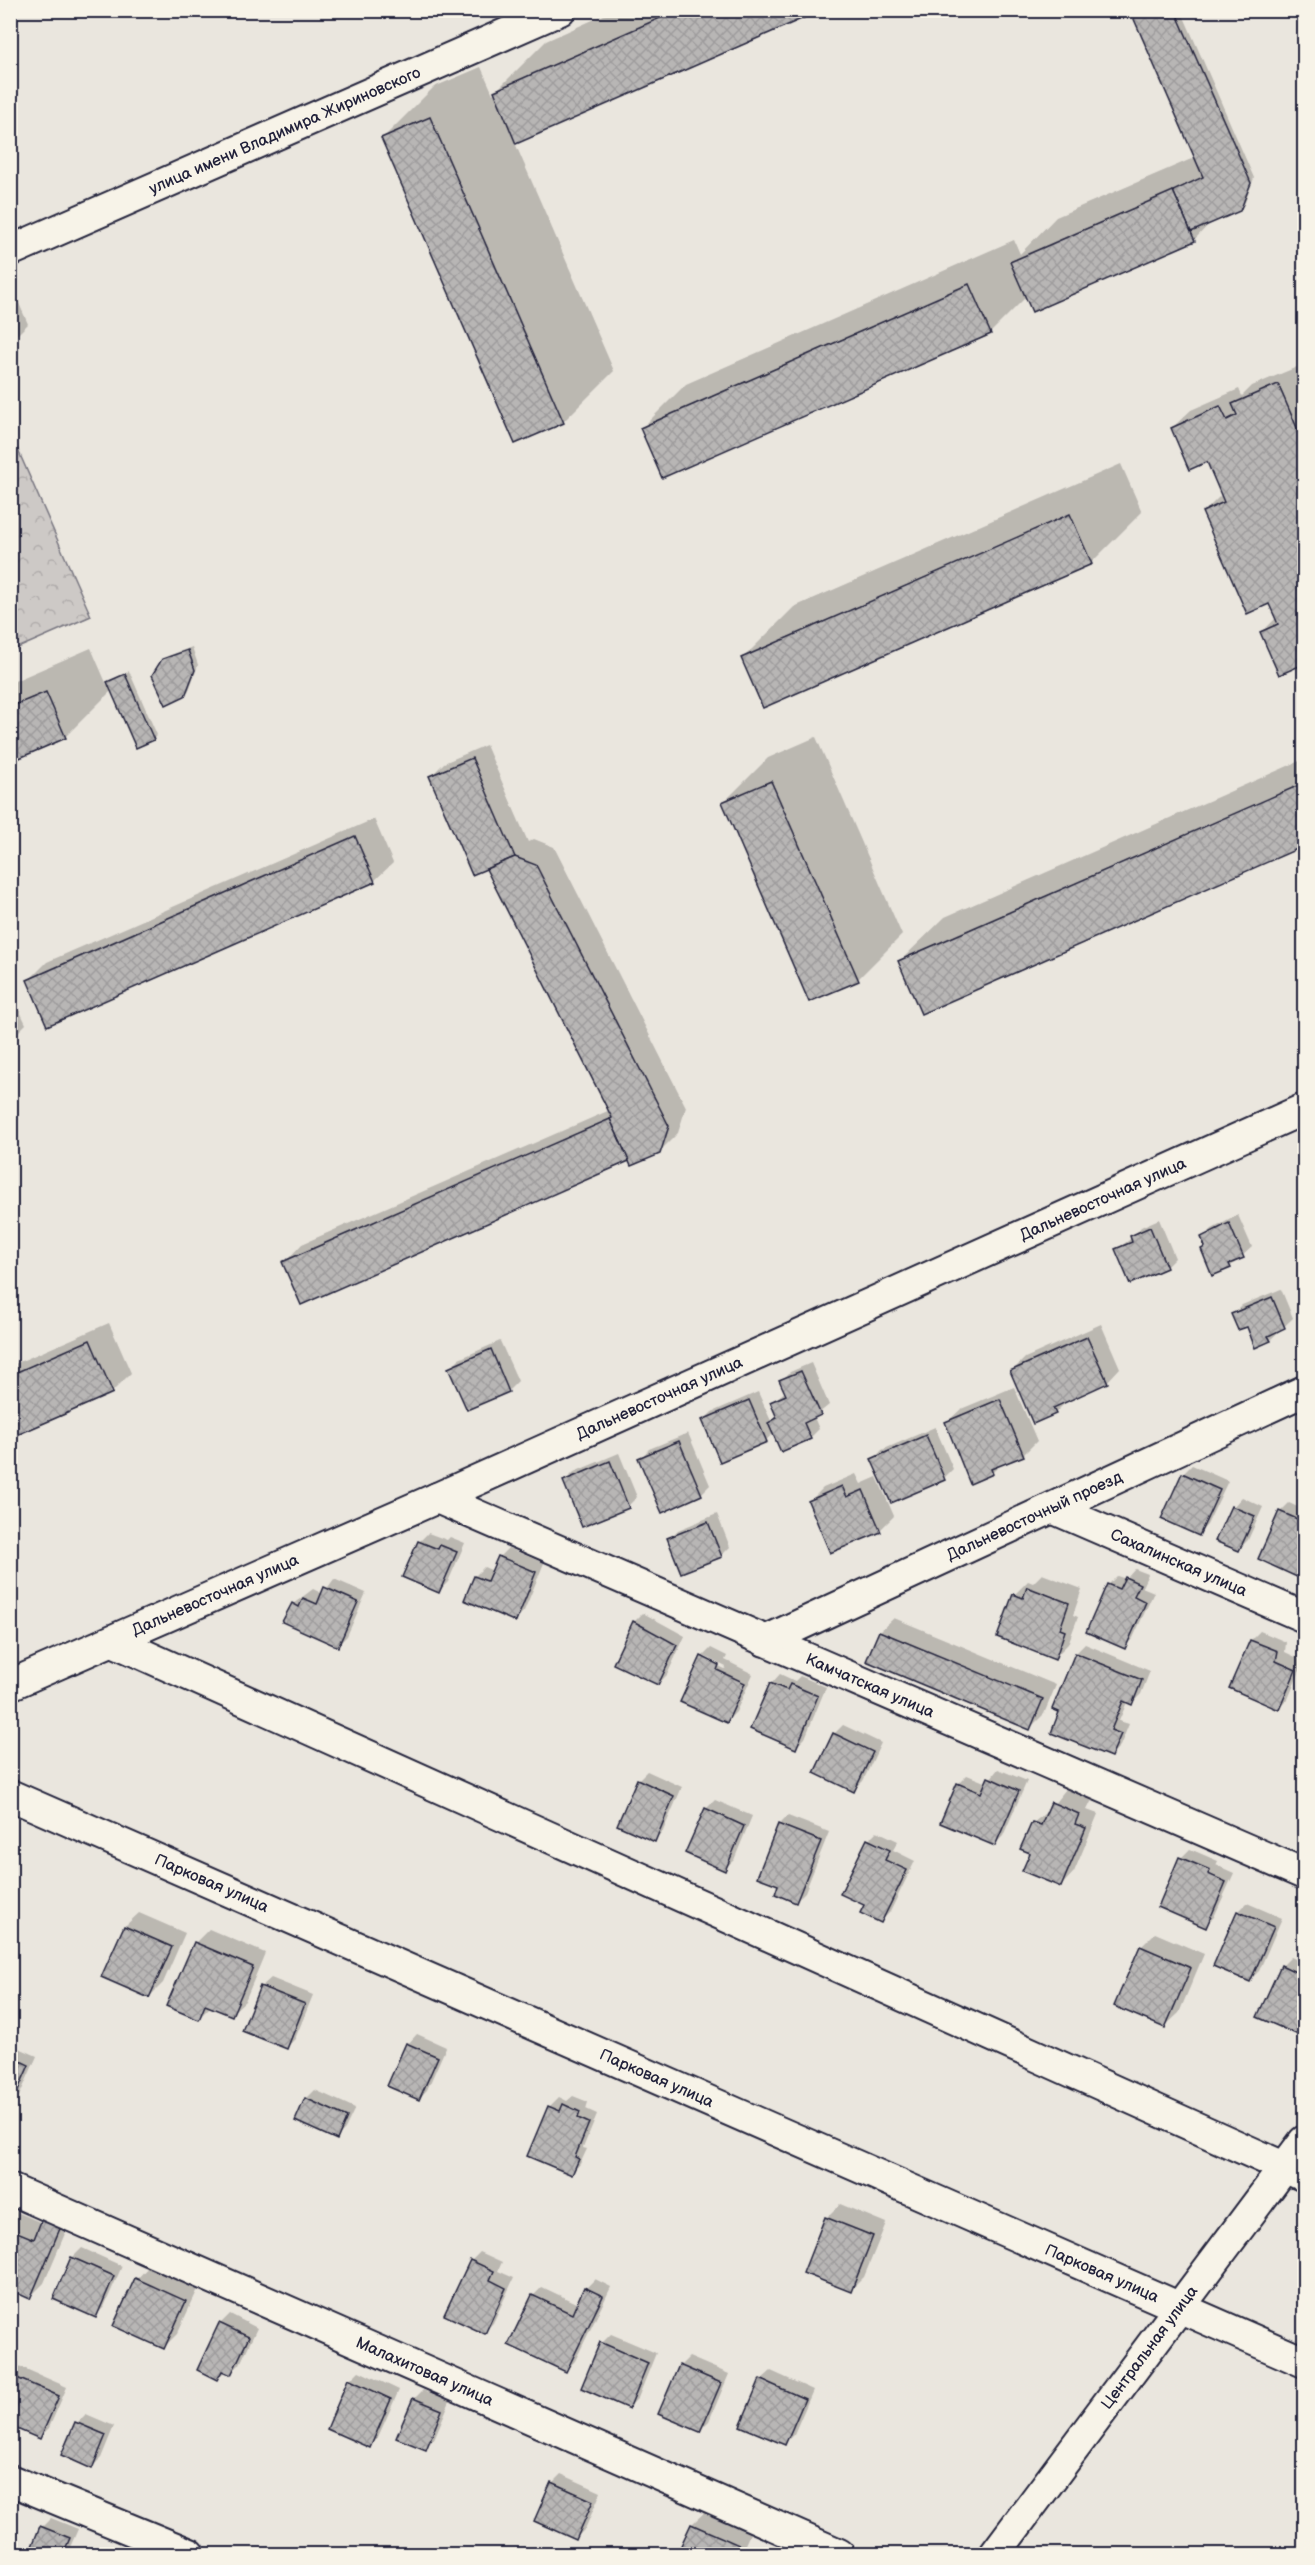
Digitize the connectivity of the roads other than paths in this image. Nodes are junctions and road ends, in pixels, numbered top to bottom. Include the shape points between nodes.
1 (560, 10) edge
2 (10, 251) edge
3 (1305, 1109) edge
4 (1305, 1390) edge
5 (437, 1498) junction
6 (1052, 1508) junction
7 (1305, 1617) edge
8 (112, 1641) junction
9 (765, 1641) junction
10 (10, 1685) edge
11 (10, 1795) edge
12 (1305, 1874) edge
13 (1305, 2141) edge
14 (1295, 2172) edge
15 (10, 2189) edge
16 (1180, 2307) junction
17 (1305, 2362) edge
18 (10, 2480) edge
19 (190, 2554) edge
20 (839, 2554) edge
21 (995, 2554) edge

1 - 2 street, улица имени Владимира Жириновского
3 - 5 street, Дальневосточная улица
4 - 6 street, Дальневосточный проезд
5 - 8 street, Дальневосточная улица
5 - 9 street, Камчатская улица
6 - 7 street, Сахалинская улица
6 - 9 street, Дальневосточный проезд
8 - 10 street, Дальневосточная улица
8 - 14 street
9 - 12 street, Камчатская улица
11 - 16 street, Парковая улица
13 - 14 street, Центральная улица
14 - 16 street, Центральная улица
15 - 20 street, Малахитовая улица
16 - 17 street, Парковая улица
16 - 21 street, Центральная улица
18 - 19 street

